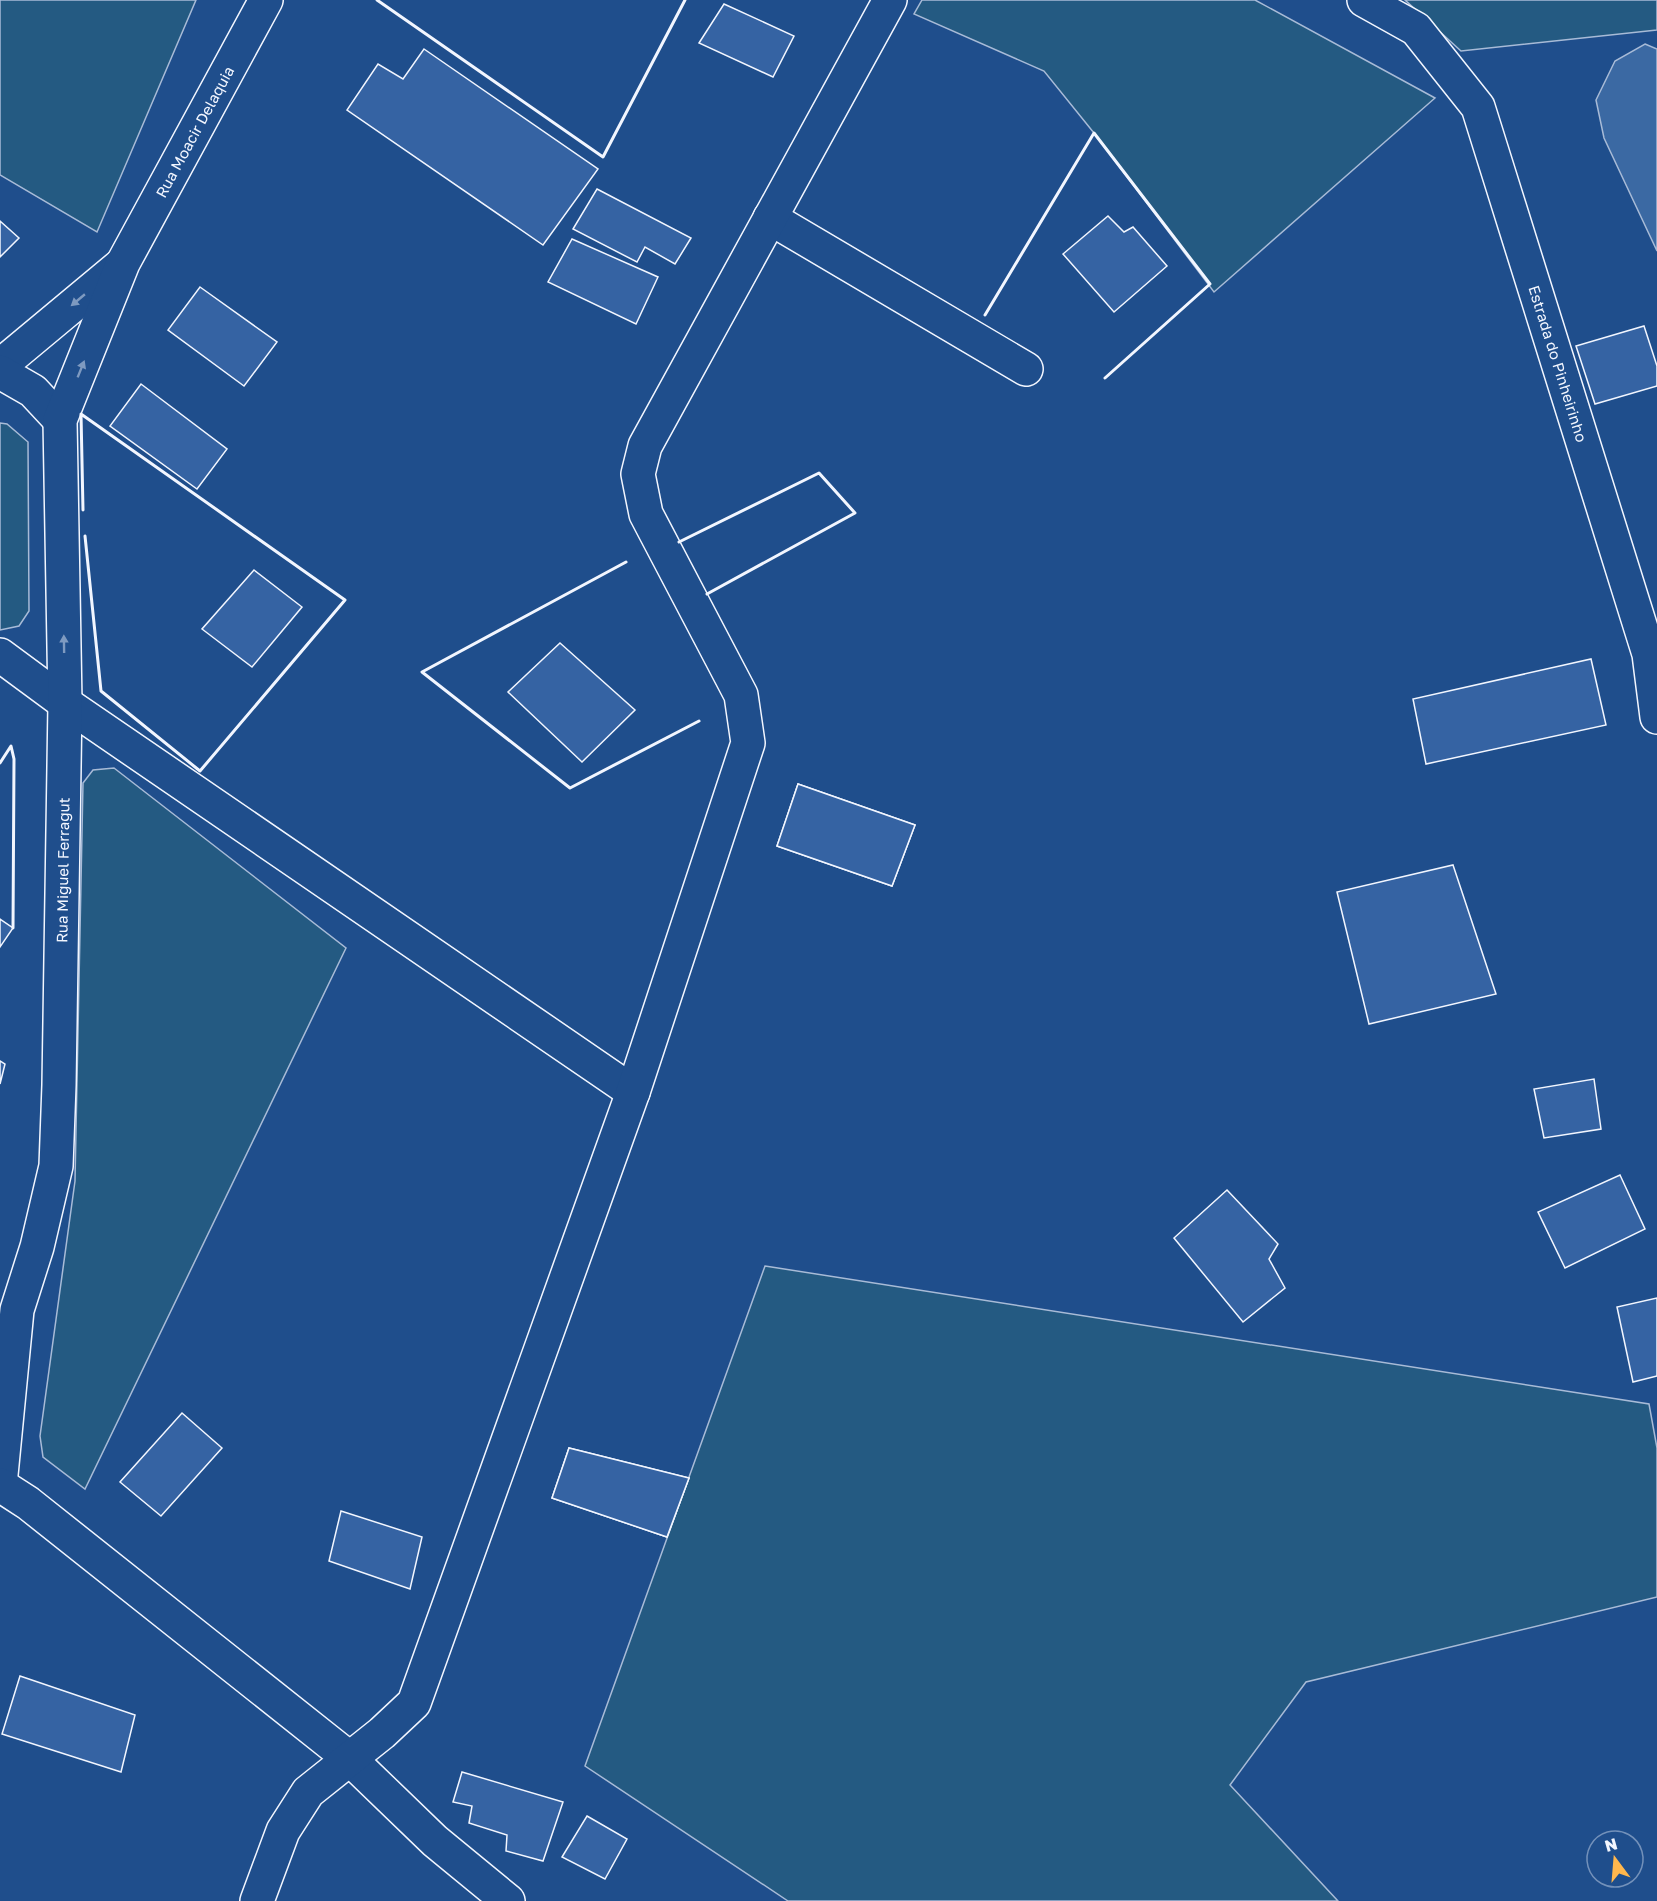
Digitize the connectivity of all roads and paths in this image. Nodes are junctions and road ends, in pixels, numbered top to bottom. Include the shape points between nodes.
1 (266, 0) edge
2 (890, 0) edge
3 (1364, 0) edge
4 (770, 218) junction
5 (123, 263) junction
6 (0, 366) edge
7 (1026, 369) dead end
8 (0, 372) edge
9 (60, 420) junction
10 (0, 655) edge
11 (65, 703) junction
12 (1657, 717) edge
13 (633, 1092) junction
14 (8, 1313) edge
15 (0, 1485) edge
16 (349, 1758) junction
17 (257, 1901) edge
18 (508, 1901) edge

1 - 5 street, Rua Moacir Delaquia
2 - 4 street
3 - 12 street, Estrada do Pinheirinho via 1416,29 1479,108 1649,654
4 - 7 street
4 - 13 street via 645,446 638,474 645,514 741,695 748,743
5 -> 6 street
9 -> 5 street, Rua Miguel Ferragut
8 - 9 street via 33,390
11 -> 9 street, Rua Miguel Ferragut
10 - 11 street
11 - 13 street
11 - 14 street, Rua Miguel Ferragut via 56,1166 37,1247
13 - 16 street via 414,1703
14 - 15 street, Rua Miguel Ferragut
15 - 16 street
16 - 17 street via 308,1792 283,1831
16 - 18 street via 435,1841

